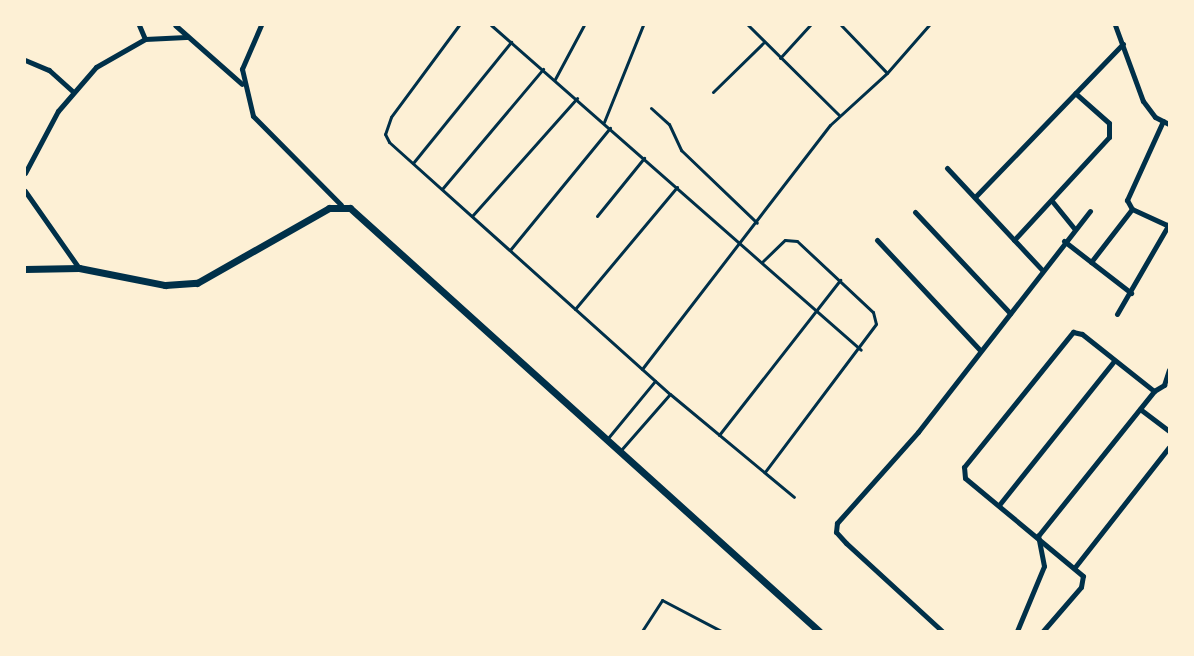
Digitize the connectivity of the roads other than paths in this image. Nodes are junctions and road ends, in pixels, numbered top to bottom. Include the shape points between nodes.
1 (139, 25) edge
2 (175, 25) edge
3 (262, 25) edge
4 (459, 25) edge
5 (491, 25) edge
6 (584, 25) edge
7 (643, 25) edge
8 (748, 25) edge
9 (810, 25) edge
10 (841, 25) edge
11 (929, 25) edge
12 (1115, 25) edge
13 (186, 37) junction
14 (145, 39) junction
15 (511, 42) junction
16 (764, 42) junction
17 (1123, 44) junction
18 (780, 58) junction
19 (25, 60) edge
20 (543, 69) junction
21 (887, 73) junction
22 (555, 79) junction
23 (242, 84) junction
24 (72, 91) junction
25 (713, 92) dead end
26 (1075, 93) junction
27 (577, 98) junction
28 (651, 108) dead end
29 (839, 115) junction
30 (1162, 121) junction
31 (604, 122) junction
32 (1169, 124) edge
33 (610, 128) junction
34 (644, 158) junction
35 (413, 163) junction
36 (947, 168) dead end
37 (25, 173) edge
38 (677, 187) junction
39 (442, 189) junction
40 (25, 191) edge
41 (975, 197) junction
42 (1052, 201) junction
43 (341, 205) junction
44 (1132, 209) junction
45 (1090, 211) dead end
46 (915, 212) dead end
47 (472, 216) junction
48 (597, 216) dead end
49 (757, 223) junction
50 (1169, 225) edge
51 (1075, 229) junction
52 (877, 240) dead end
53 (1014, 240) junction
54 (1064, 241) junction
55 (740, 243) junction
56 (510, 250) junction
57 (763, 261) junction
58 (1091, 262) junction
59 (79, 268) junction
60 (25, 269) edge
61 (1042, 270) junction
62 (840, 280) junction
63 (1131, 293) junction
64 (575, 309) junction
65 (814, 310) junction
66 (1010, 312) junction
67 (1117, 314) dead end
68 (860, 350) junction
69 (980, 350) junction
70 (1114, 360) junction
71 (642, 369) junction
72 (1169, 370) edge
73 (1168, 380) edge
74 (655, 381) junction
75 (1154, 391) junction
76 (670, 394) junction
77 (1140, 409) junction
78 (1169, 431) edge
79 (719, 435) junction
80 (608, 438) junction
81 (1169, 447) edge
82 (621, 450) junction
83 (765, 472) junction
84 (794, 497) dead end
85 (999, 505) junction
86 (1038, 536) junction
87 (1075, 567) junction
88 (642, 631) edge
89 (721, 631) edge
90 (819, 631) edge
91 (942, 631) edge
92 (1017, 631) edge
93 (1043, 631) edge

1 - 14 street
2 - 13 street
3 - 23 street via 247,50
4 - 35 lane via 386,126 389,142
5 - 15 lane
6 - 22 lane
7 - 31 lane
8 - 16 lane
9 - 18 lane
10 - 21 lane
11 - 21 lane
12 - 17 street
13 - 14 street
13 - 23 street
14 - 24 street via 116,52
15 - 20 lane
15 - 35 lane
16 - 18 lane
16 - 25 lane
17 - 26 street
17 - 30 street via 1143,101
18 - 29 lane
19 - 24 street via 50,70
20 - 22 lane
20 - 39 lane
21 - 29 lane
22 - 27 lane
23 - 43 street via 253,116
24 - 37 street
26 - 41 street
26 - 42 street via 1111,129 1102,147
27 - 31 lane
27 - 47 lane
28 - 49 lane via 669,124 681,150
29 - 49 lane
30 - 32 street
30 - 44 street via 1129,194
31 - 33 lane
33 - 34 lane
33 - 56 lane
34 - 38 lane
34 - 48 lane
35 - 39 lane
36 - 41 street
38 - 55 lane
38 - 64 lane
39 - 47 lane
40 - 59 street
41 - 53 street
42 - 51 street
42 - 53 street
43 - 59 street via 329,208 198,283 165,285
43 - 80 street via 350,208
44 - 50 street
44 - 58 street
45 - 51 street
46 - 66 street
47 - 56 lane
49 - 55 lane
50 - 63 street
51 - 54 street
52 - 69 street
53 - 61 street
54 - 58 street
54 - 61 street
55 - 57 lane
55 - 71 lane
56 - 64 lane
57 - 62 lane via 791,239
57 - 65 lane
58 - 63 street
59 - 60 street
61 - 66 street
62 - 65 lane
62 - 68 lane via 876,317 874,331
63 - 67 street
64 - 71 lane
65 - 68 lane
65 - 79 lane
66 - 69 street
68 - 83 lane
69 - 91 street via 913,438 837,524 836,532
70 - 75 street
70 - 85 street
70 - 85 street via 1082,334 1069,335 964,467 965,478
71 - 74 lane
72 - 73 street
73 - 75 street
74 - 76 lane
74 - 80 lane
75 - 77 street
76 - 79 lane
76 - 82 lane
77 - 78 street
77 - 86 street
79 - 83 lane
80 - 82 street
81 - 87 street
82 - 90 street
83 - 84 lane
85 - 86 street
86 - 87 street
86 - 92 street via 1044,566
87 - 93 street via 1083,576 1081,586
88 - 89 lane via 662,600

